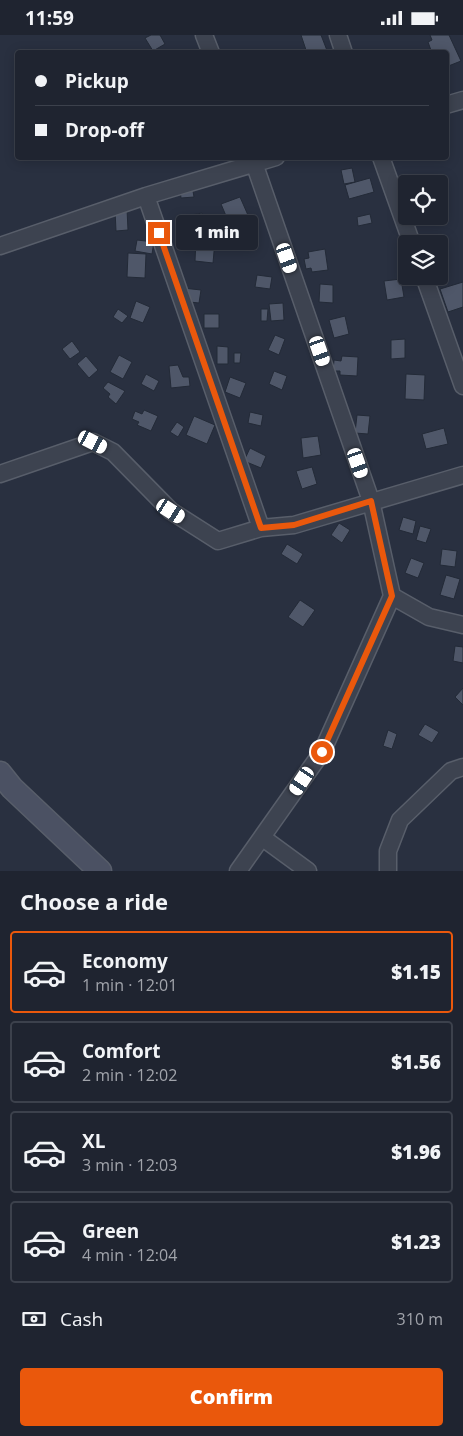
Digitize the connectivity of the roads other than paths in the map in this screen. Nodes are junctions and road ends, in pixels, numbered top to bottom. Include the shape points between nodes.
1 (204, 35) edge
2 (338, 35) edge
3 (210, 50) edge
4 (343, 50) edge
5 (463, 101) edge
6 (449, 104) edge
7 (382, 160) edge
8 (253, 161) edge
9 (146, 196) junction
10 (409, 235) edge
11 (0, 246) edge
12 (427, 285) edge
13 (463, 386) edge
14 (0, 474) edge
15 (463, 475) edge
16 (371, 501) junction
17 (261, 528) junction
18 (392, 596) junction
19 (463, 625) edge
20 (463, 767) edge
21 (0, 773) edge
22 (263, 838) junction
23 (100, 871) edge
24 (238, 871) edge
25 (308, 871) edge
26 (388, 871) edge

1 - 3 street
2 - 4 street
5 - 6 street
7 - 10 street
8 - 9 street
8 - 16 street
9 - 11 street
9 - 17 street
12 - 13 street
14 - 17 street via 93,442 113,452 171,511 218,541
15 - 16 street
16 - 17 street via 294,525
16 - 18 street
18 - 19 street via 429,617
18 - 22 street via 322,752
20 - 26 street via 451,771 400,820 388,851
21 - 23 main road
22 - 24 street
22 - 25 street

